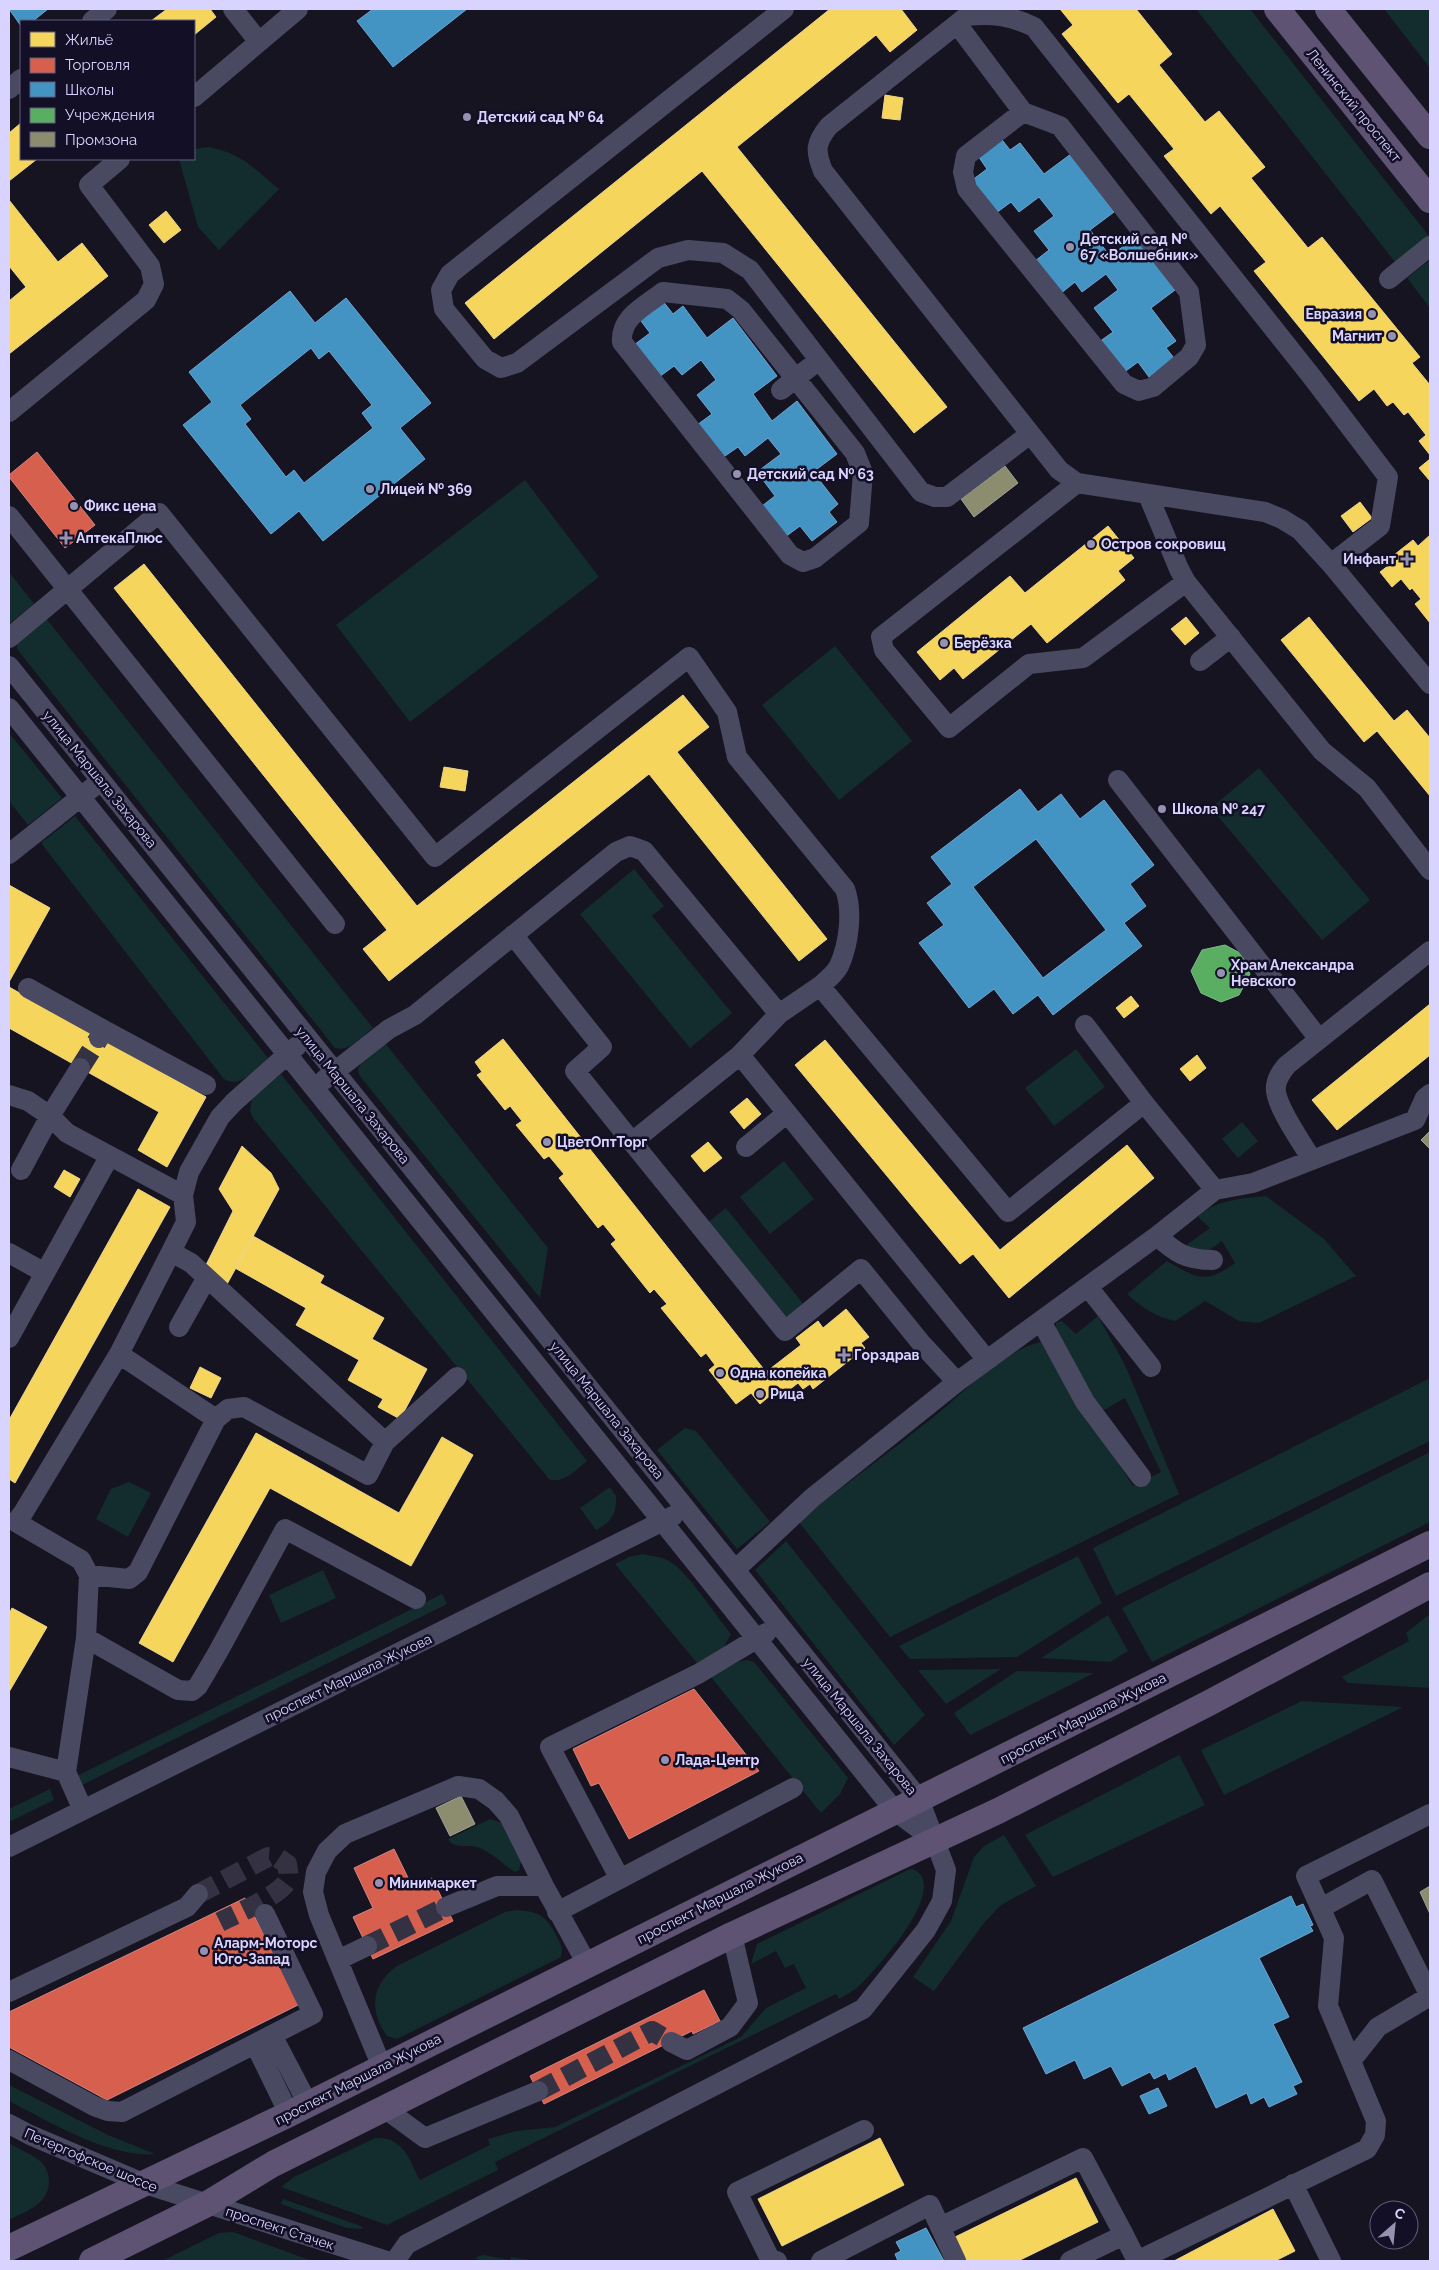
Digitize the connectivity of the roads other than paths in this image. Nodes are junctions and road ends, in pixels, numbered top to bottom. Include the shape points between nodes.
1 (107, 9) edge
2 (233, 9) edge
3 (298, 9) edge
4 (784, 9) edge
5 (1277, 9) edge
6 (1328, 9) edge
7 (961, 16) edge
8 (93, 20) edge
9 (259, 42) junction
10 (20, 80) edge
11 (9, 89) edge
12 (195, 96) edge
13 (1023, 112) junction
14 (1430, 136) edge
15 (119, 160) edge
16 (1430, 200) edge
17 (1430, 246) edge
18 (1389, 279) dead end
19 (819, 360) junction
20 (788, 384) junction
21 (9, 412) edge
22 (1030, 434) junction
23 (1077, 483) junction
24 (1148, 495) junction
25 (9, 516) edge
26 (1332, 564) junction
27 (1186, 582) junction
28 (68, 588) junction
29 (1231, 637) junction
30 (9, 638) edge
31 (1200, 661) dead end
32 (9, 666) edge
33 (1430, 684) edge
34 (9, 708) edge
35 (1118, 780) dead end
36 (101, 781) junction
37 (81, 797) junction
38 (9, 854) edge
39 (1430, 870) edge
40 (335, 924) dead end
41 (513, 935) junction
42 (1430, 951) edge
43 (820, 986) junction
44 (28, 988) dead end
45 (779, 1014) junction
46 (1085, 1024) dead end
47 (308, 1038) junction
48 (1319, 1039) junction
49 (287, 1054) junction
50 (740, 1055) junction
51 (80, 1068) tunnel mouth
52 (335, 1071) junction
53 (206, 1085) dead end
54 (314, 1088) junction
55 (1430, 1094) edge
56 (9, 1095) edge
57 (1144, 1103) junction
58 (787, 1113) junction
59 (50, 1116) junction
60 (1423, 1119) edge
61 (632, 1142) junction
62 (746, 1147) dead end
63 (109, 1157) junction
64 (1312, 1160) junction
65 (21, 1170) dead end
66 (1215, 1190) junction
67 (183, 1195) junction
68 (1157, 1236) junction
69 (171, 1252) junction
70 (9, 1253) edge
71 (1213, 1260) dead end
72 (45, 1273) junction
73 (206, 1279) junction
74 (1088, 1287) junction
75 (1041, 1321) junction
76 (180, 1327) dead end
77 (9, 1338) edge
78 (119, 1354) junction
79 (987, 1360) junction
80 (1151, 1367) dead end
81 (457, 1377) dead end
82 (957, 1382) junction
83 (216, 1419) junction
84 (386, 1442) junction
85 (1141, 1477) dead end
86 (686, 1510) junction
87 (662, 1522) junction
88 (11, 1523) edge
89 (1430, 1544) edge
90 (735, 1570) junction
91 (89, 1575) junction
92 (1430, 1585) edge
93 (416, 1599) dead end
94 (778, 1624) junction
95 (86, 1638) junction
96 (757, 1640) junction
97 (9, 1757) edge
98 (66, 1772) junction
99 (793, 1788) dead end
100 (919, 1800) junction
101 (83, 1810) junction
102 (895, 1811) junction
103 (1430, 1814) edge
104 (934, 1840) junction
105 (9, 1847) edge
106 (620, 1879) junction
107 (544, 1886) junction
108 (198, 1894) tunnel mouth
109 (446, 1907) tunnel mouth
110 (1321, 1908) junction
111 (557, 1912) junction
112 (265, 1914) dead end
113 (732, 1935) junction
114 (367, 1946) tunnel mouth
115 (338, 1960) junction
116 (587, 1964) junction
117 (9, 1992) edge
118 (1430, 1996) edge
119 (263, 2040) junction
120 (671, 2042) tunnel mouth
121 (9, 2060) edge
122 (1352, 2061) junction
123 (382, 2067) junction
124 (538, 2091) tunnel mouth
125 (384, 2108) junction
126 (298, 2109) junction
127 (9, 2124) edge
128 (864, 2130) dead end
129 (145, 2184) junction
130 (1292, 2184) junction
131 (174, 2194) joint
132 (207, 2204) junction
133 (940, 2227) junction
134 (1124, 2234) junction
135 (9, 2248) edge
136 (1328, 2260) edge
137 (92, 2261) edge
138 (387, 2261) edge
139 (395, 2261) edge
140 (777, 2261) edge
141 (821, 2261) edge
142 (956, 2261) edge
143 (1070, 2261) edge
144 (1137, 2261) edge

1 - 8 street
2 - 9 street
3 - 9 street
4 - 19 street via 450,274 441,290 444,309 485,359 501,368 517,363 658,258 688,250 723,253 750,270
5 - 16 main road, Ленинский проспект
6 - 14 main road
7 - 13 street
7 - 22 street via 829,126 819,138 817,155 823,171
7 - 26 street via 988,13 1014,17 1034,27 1388,477 1380,526
9 - 12 street
10 - 11 street
13 - 13 street via 1060,126 1189,292 1196,344 1189,357 1153,386 1138,391 1124,384 967,189 966,156
15 - 21 street via 89,184 150,266 154,284 146,300
17 - 18 street
19 - 20 street
19 - 22 street via 921,492 935,497 947,497
20 - 20 street via 855,453 863,473 859,523 815,558 803,562 790,555 634,358 622,342 621,331 630,318 663,292 728,299 740,310
22 - 23 street via 1059,470
23 - 24 street
23 - 27 street via 881,637 884,650 949,728 1029,664 1083,658
24 - 26 street via 1265,512 1300,530
24 - 27 street
25 - 28 street
26 - 33 street
27 - 29 street
28 - 30 street
28 - 40 street
28 - 43 street via 159,513 435,858 689,657 727,712 737,757 846,889 850,902 844,951 838,967
29 - 31 street
29 - 39 street via 1322,751 1366,788
32 - 36 street, улица Маршала Захарова
34 - 37 street, улица Маршала Захарова
35 - 48 street
36 - 37 street
36 - 47 street, улица Маршала Захарова
37 - 38 street
37 - 49 street, улица Маршала Захарова
41 - 45 street via 616,852 630,846 644,850
41 - 52 street via 415,1015 388,1029
41 - 61 street via 602,1047 575,1071
42 - 48 street
43 - 45 street
43 - 57 street via 1008,1212
44 - 53 street via 102,1034
45 - 50 street
46 - 57 street
47 - 49 street
47 - 52 street, улица Маршала Захарова
48 - 64 street via 1287,1065 1276,1086 1278,1099
49 - 54 street, улица Маршала Захарова
49 - 67 street via 220,1117 189,1172
50 - 58 street
50 - 61 street
51 - 59 street
52 - 54 street
52 - 86 street, улица Маршала Захарова
54 - 87 street, улица Маршала Захарова
55 - 60 street via 1425,1098
56 - 59 street via 28,1101
57 - 66 street
58 - 62 street
58 - 79 street
59 - 63 street via 67,1133
59 - 65 street
60 - 64 street
61 - 82 street via 785,1331 861,1268
63 - 67 street
63 - 72 street
64 - 66 street via 1253,1183
66 - 68 street
67 - 69 street via 186,1222
68 - 71 street via 1176,1253 1197,1260
68 - 74 street
69 - 73 street via 191,1263
69 - 78 street
70 - 72 street
72 - 77 street
73 - 76 street
73 - 84 street
74 - 75 street
74 - 80 street
75 - 79 street
75 - 85 street via 1085,1402
78 - 83 street
78 - 88 street via 23,1513
79 - 82 street
81 - 84 street
82 - 90 street via 812,1498
83 - 84 street via 228,1409 244,1407 368,1474
83 - 91 street via 138,1572 129,1579
86 - 87 street, проспект Маршала Жукова
86 - 90 street, улица Маршала Захарова
87 - 96 street, улица Маршала Захарова
87 - 101 street, проспект Маршала Жукова
88 - 91 street via 81,1560
89 - 100 main road, проспект Маршала Жукова
90 - 94 street, улица Маршала Захарова
91 - 95 street
92 - 104 main road via 998,1811
93 - 95 street via 285,1529 218,1652 192,1691 178,1690
94 - 96 street
94 - 100 street, улица Маршала Захарова
95 - 98 street
96 - 102 street, улица Маршала Захарова
96 - 106 street via 698,1674 550,1747
97 - 98 street
98 - 101 street
99 - 106 street
100 - 102 main road, проспект Маршала Жукова
100 - 104 street, улица Маршала Захарова
101 - 105 street, проспект Маршала Жукова
102 - 104 street, улица Маршала Захарова
102 - 116 main road, проспект Маршала Жукова
103 - 110 street via 1306,1876
104 - 113 main road
104 - 139 street via 946,1870 942,1901 926,1930 864,2009 407,2244
106 - 111 street
107 - 109 street via 497,1886
107 - 111 street
107 - 115 street via 509,1816 496,1801 478,1789 458,1786 345,1834 327,1851 316,1872 314,1892 319,1915
108 - 117 street via 187,1907
110 - 118 street via 1372,1880
110 - 122 street via 1334,1938 1328,2006
111 - 116 street
112 - 119 street via 313,2014
113 - 120 street via 748,2003 730,2027 687,2050
113 - 125 main road
114 - 115 street
115 - 123 street
116 - 123 main road, проспект Маршала Жукова
118 - 122 street via 1378,2027
119 - 121 street via 122,2112 94,2106
119 - 126 street
122 - 130 street via 1376,2121 1375,2135 1367,2149
123 - 126 main road, проспект Маршала Жукова
124 - 125 street via 425,2138
125 - 132 main road via 273,2164
126 - 129 main road, проспект Маршала Жукова
127 - 129 street, Петергофское шоссе
128 - 140 street via 737,2192 770,2260
129 - 131 street, Петергофское шоссе
129 - 135 main road, проспект Маршала Жукова
130 - 136 street
130 - 144 street
131 - 132 street, проспект Стачек
132 - 137 main road
132 - 138 street, проспект Стачек
133 - 134 street via 1083,2158
133 - 141 street via 930,2206
133 - 142 street
134 - 143 street
134 - 144 street

